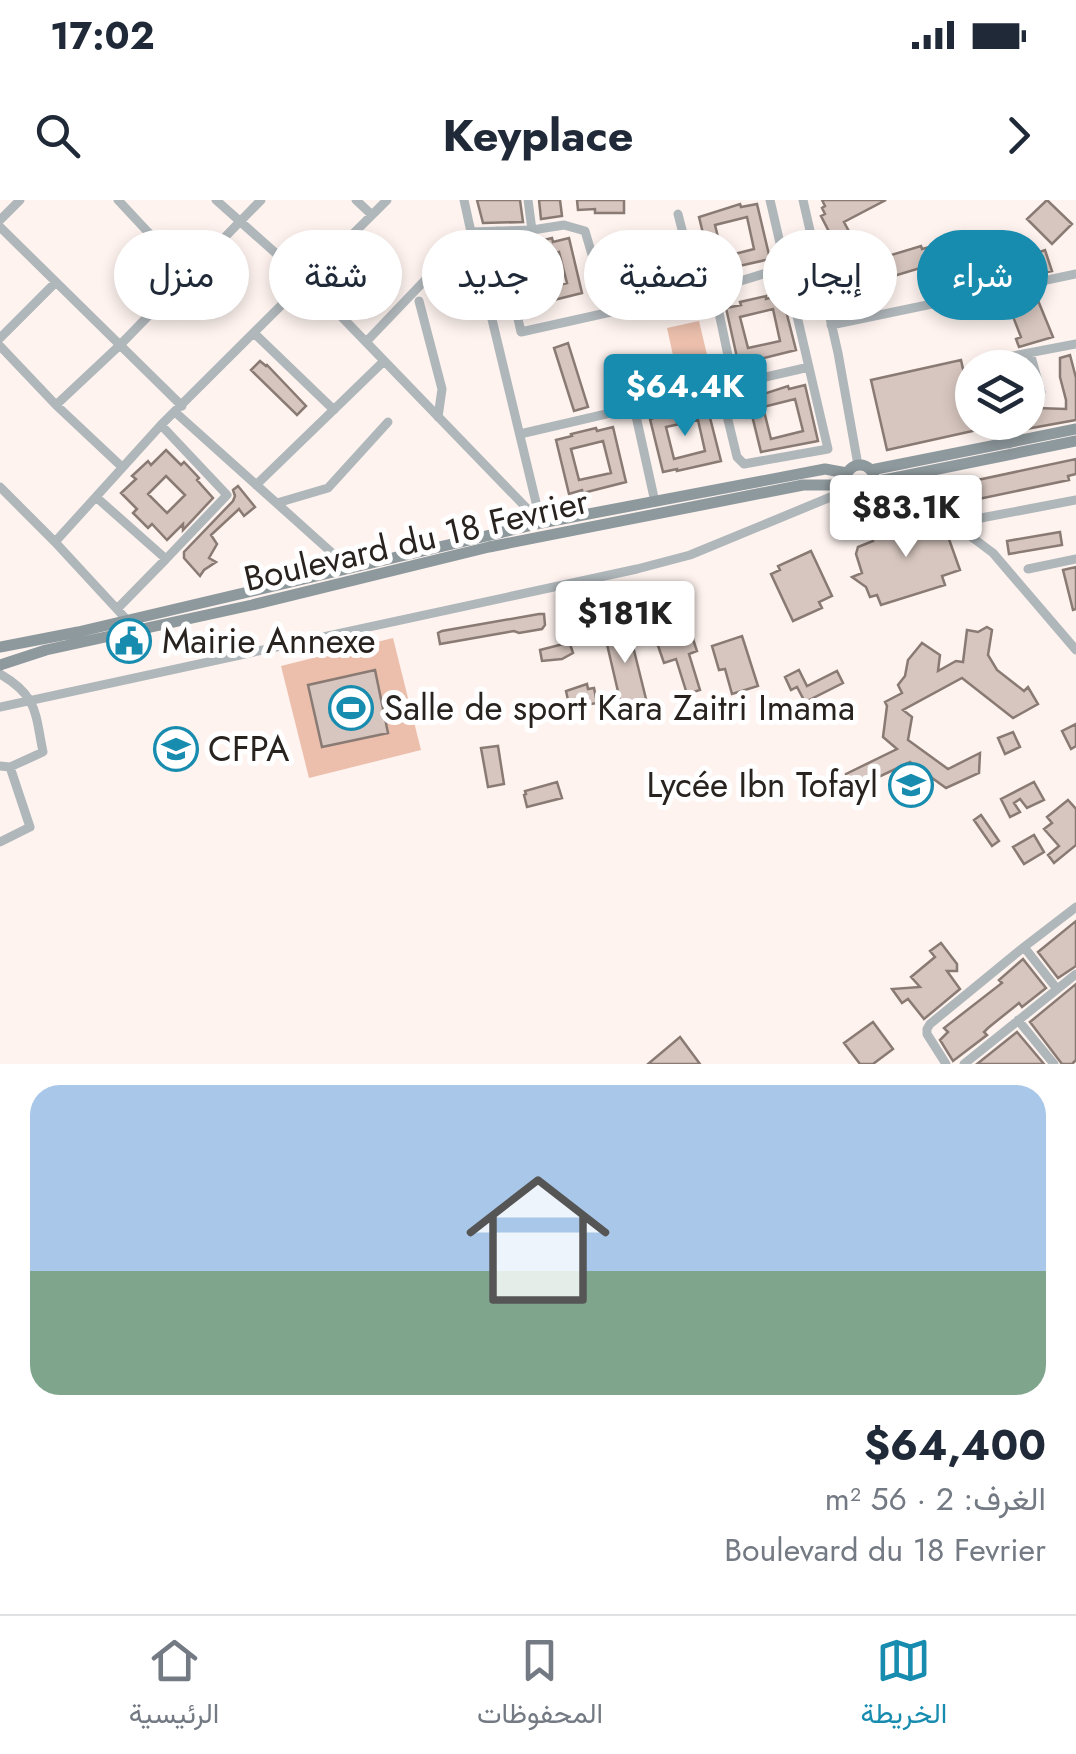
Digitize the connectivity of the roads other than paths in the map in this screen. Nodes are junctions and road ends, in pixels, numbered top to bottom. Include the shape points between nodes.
1 (20, 200) edge
2 (118, 200) edge
3 (216, 200) edge
4 (260, 200) edge
5 (356, 200) edge
6 (387, 200) edge
7 (464, 200) edge
8 (528, 200) edge
9 (770, 200) edge
10 (803, 200) edge
11 (678, 214) dead end
12 (372, 215) junction
13 (2, 217) edge
14 (240, 222) junction
15 (146, 230) edge
16 (232, 230) edge
17 (357, 230) edge
18 (470, 230) edge
19 (532, 230) joint
20 (682, 230) edge
21 (777, 230) edge
22 (584, 232) edge
23 (269, 248) edge
24 (1076, 274) edge
25 (55, 283) junction
26 (422, 283) edge
27 (419, 302) dead end
28 (269, 318) edge
29 (584, 318) edge
30 (144, 320) edge
31 (345, 320) edge
32 (492, 320) edge
33 (518, 320) edge
34 (721, 320) edge
35 (798, 320) edge
36 (832, 325) junction
37 (254, 333) junction
38 (0, 342) edge
39 (366, 342) junction
40 (1076, 344) edge
41 (120, 345) junction
42 (1045, 350) edge
43 (384, 361) junction
44 (809, 367) junction
45 (734, 384) junction
46 (720, 388) junction
47 (56, 405) junction
48 (634, 408) junction
49 (178, 409) junction
50 (334, 410) junction
51 (438, 418) junction
52 (388, 422) dead end
53 (161, 425) junction
54 (1076, 429) edge
55 (520, 434) junction
56 (1008, 440) edge
57 (1076, 441) edge
58 (1009, 444) junction
59 (122, 468) junction
60 (928, 472) junction
61 (860, 479) junction
62 (256, 485) junction
63 (0, 487) edge
64 (96, 497) junction
65 (1076, 500) edge
66 (656, 502) junction
67 (277, 503) junction
68 (981, 518) dead end
69 (542, 530) junction
70 (56, 542) junction
71 (993, 554) junction
72 (166, 558) junction
73 (1076, 559) edge
74 (350, 569) junction
75 (1028, 569) dead end
76 (117, 609) junction
77 (127, 620) junction
78 (0, 647) edge
79 (1076, 650) edge
80 (0, 665) edge
81 (0, 674) edge
82 (32, 701) junction
83 (0, 707) edge
84 (5, 766) edge
85 (0, 842) edge
86 (1076, 907) edge
87 (1024, 947) junction
88 (1076, 974) edge
89 (1057, 990) junction
90 (1018, 1020) junction
91 (946, 1064) edge
92 (964, 1064) edge
93 (1054, 1064) edge

1 - 13 street
2 - 15 street
3 - 14 street
4 - 14 street
5 - 12 street
6 - 12 street
7 - 18 street
8 - 19 street
9 - 21 street
10 - 36 street
11 - 20 street
12 - 17 street
13 - 25 street
14 - 16 street
14 - 23 street
19 - 22 street via 564,226
24 - 36 street
25 - 38 street
25 - 41 street
26 - 39 street
27 - 51 street via 442,389
28 - 37 street
29 - 33 street via 521,332
30 - 41 street
31 - 39 street
32 - 55 street
34 - 45 street
35 - 44 street
36 - 61 street
37 - 49 street
37 - 50 street
38 - 47 street
39 - 43 street
40 - 42 street
41 - 47 street
41 - 49 street
43 - 50 street
43 - 51 street
44 - 45 street
44 - 46 street via 828,449 744,464 736,457
45 - 46 street
46 - 48 street
47 - 59 street
48 - 55 street
48 - 66 street
49 - 53 street
49 - 62 street
50 - 62 street
51 - 69 street
52 - 67 street via 328,488
53 - 59 street
53 - 72 street via 227,495
54 - 58 main road
55 - 69 street
56 - 58 street
57 - 60 main road
58 - 61 main road
59 - 64 street
60 - 61 main road
60 - 71 street via 940,498
61 - 66 main road, Boulevard du 18 Fevrier via 825,470
61 - 69 main road, Boulevard du 18 Fevrier
61 - 71 street via 899,492
61 - 82 street via 690,555
62 - 67 street
63 - 70 street
64 - 70 street
64 - 72 street
65 - 68 street
66 - 69 main road, Boulevard du 18 Fevrier
67 - 74 street
69 - 74 main road, Boulevard du 18 Fevrier
69 - 80 main road, Boulevard du 18 Fevrier
70 - 76 street
71 - 79 street
72 - 76 street
73 - 75 street
74 - 77 main road, Boulevard du 18 Fevrier
76 - 77 street
77 - 78 main road, Boulevard du 18 Fevrier
81 - 82 street
82 - 83 street
82 - 84 street via 43,752
84 - 85 street via 30,827
86 - 87 street
87 - 89 street
87 - 91 street via 926,1029
88 - 89 street
89 - 90 street
90 - 92 street
90 - 93 street

